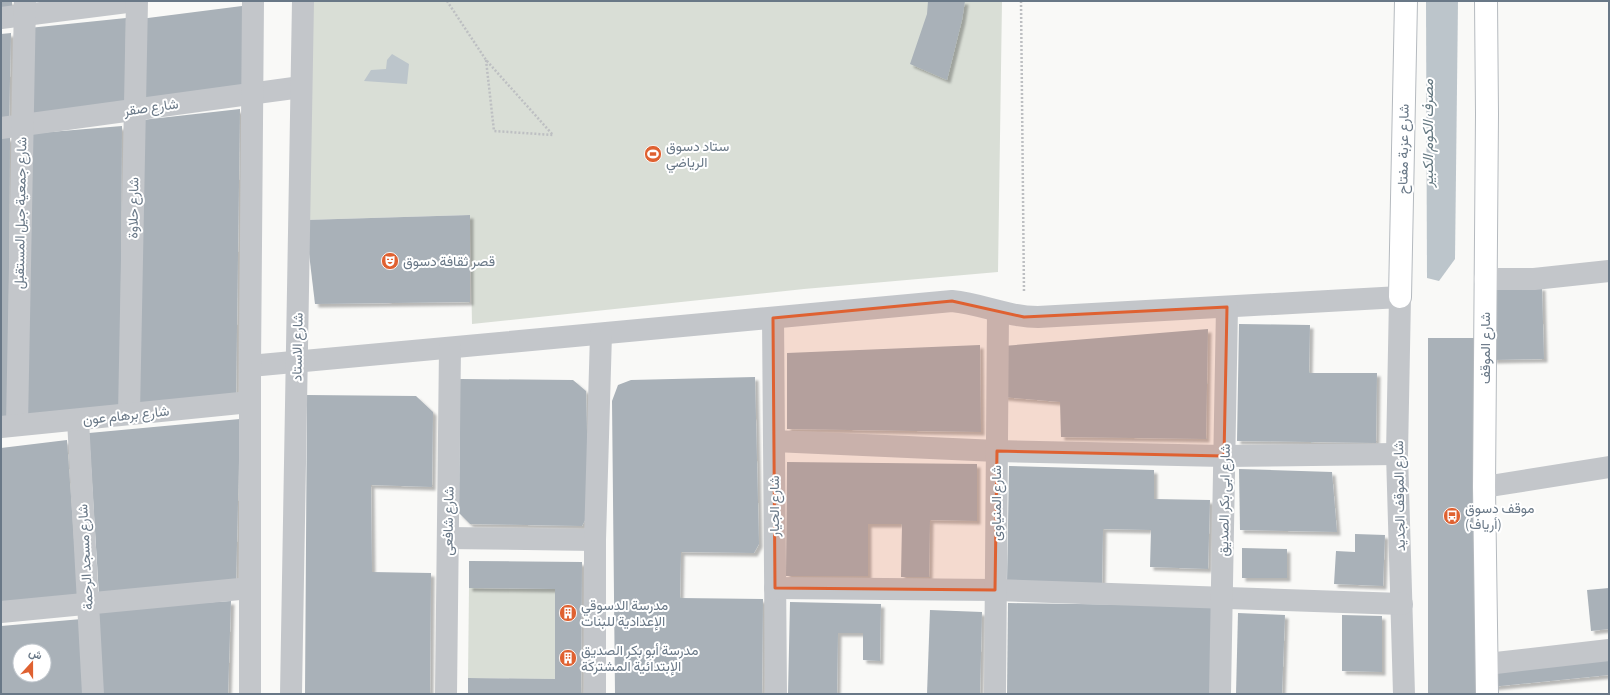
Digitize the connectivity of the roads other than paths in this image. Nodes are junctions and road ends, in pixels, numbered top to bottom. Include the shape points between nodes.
1 (136, 1) edge
2 (253, 1) edge
3 (303, 1) edge
4 (1406, 1) edge
5 (1486, 1) edge
6 (25, 8) edge
7 (1, 18) edge
8 (301, 87) junction
9 (252, 93) junction
10 (135, 110) junction
11 (12, 126) edge
12 (1609, 271) edge
13 (1485, 279) junction
14 (1400, 297) junction
15 (1227, 307) junction
16 (998, 312) junction
17 (773, 318) junction
18 (601, 334) junction
19 (450, 348) junction
20 (296, 362) junction
21 (250, 366) junction
22 (250, 402) junction
23 (129, 414) junction
24 (78, 420) junction
25 (9, 426) edge
26 (774, 441) junction
27 (997, 451) junction
28 (1397, 454) junction
29 (1224, 456) junction
30 (1609, 467) edge
31 (1484, 487) junction
32 (448, 538) junction
33 (595, 540) junction
34 (250, 588) junction
35 (775, 588) junction
36 (995, 590) junction
37 (1222, 597) junction
38 (88, 604) junction
39 (1402, 604) junction
40 (1, 612) edge
41 (1609, 650) edge
42 (1487, 664) junction
43 (93, 694) edge
44 (250, 694) edge
45 (291, 694) edge
46 (446, 694) edge
47 (595, 694) edge
48 (776, 694) edge
49 (994, 694) edge
50 (1220, 694) edge
51 (1404, 694) edge
52 (1487, 694) edge

1 - 6 street
1 - 10 street, شارع حلاوة
2 - 9 street
3 - 8 street, شارع الاستاد
4 - 14 street, شارع عزبة مفتاح
5 - 13 street, شارع الموقف
6 - 7 street
6 - 11 street, شارع جمعية جيل المستقبل
8 - 9 street, شارع صقر
8 - 20 street, شارع الاستاد
9 - 10 street, شارع صقر
9 - 21 street
10 - 11 street, شارع صقر
10 - 23 street, شارع حلاوة
11 - 25 street, شارع جمعية جيل المستقبل
12 - 13 street via 1534,278
13 - 31 street, شارع الموقف
14 - 15 street
14 - 28 street, شارع الموقف الجديد
15 - 16 street via 1024,317
15 - 29 street, شارع ابى بكر الصديق
16 - 17 street via 984,306 952,301
16 - 27 street, شارع المنياوى
17 - 18 street
17 - 26 street, شارع الجيار
18 - 19 street
18 - 33 street
19 - 20 street
19 - 32 street, شارع شافعى
20 - 21 street
20 - 45 street, شارع الاستاد
21 - 22 street
22 - 23 street, شارع برهام عون
22 - 34 street
23 - 24 street, شارع برهام عون
24 - 25 street, شارع برهام عون
24 - 38 street, شارع مسجد الرحمة
26 - 27 street
26 - 35 street, شارع الجيار
27 - 29 street
27 - 36 street, شارع المنياوى
28 - 29 street
28 - 39 street, شارع الموقف الجديد
29 - 37 street, شارع ابى بكر الصديق
30 - 31 street
31 - 42 street, شارع الموقف
32 - 33 street
32 - 46 street, شارع شافعى
33 - 47 street
34 - 38 street
34 - 44 street
35 - 36 street
35 - 48 street, شارع الجيار
36 - 37 street
36 - 49 street, شارع المنياوى
37 - 39 street
37 - 50 street, شارع ابى بكر الصديق
38 - 40 street
38 - 43 street, شارع مسجد الرحمة
39 - 51 street, شارع الموقف الجديد
41 - 42 street
42 - 52 street, شارع الموقف

